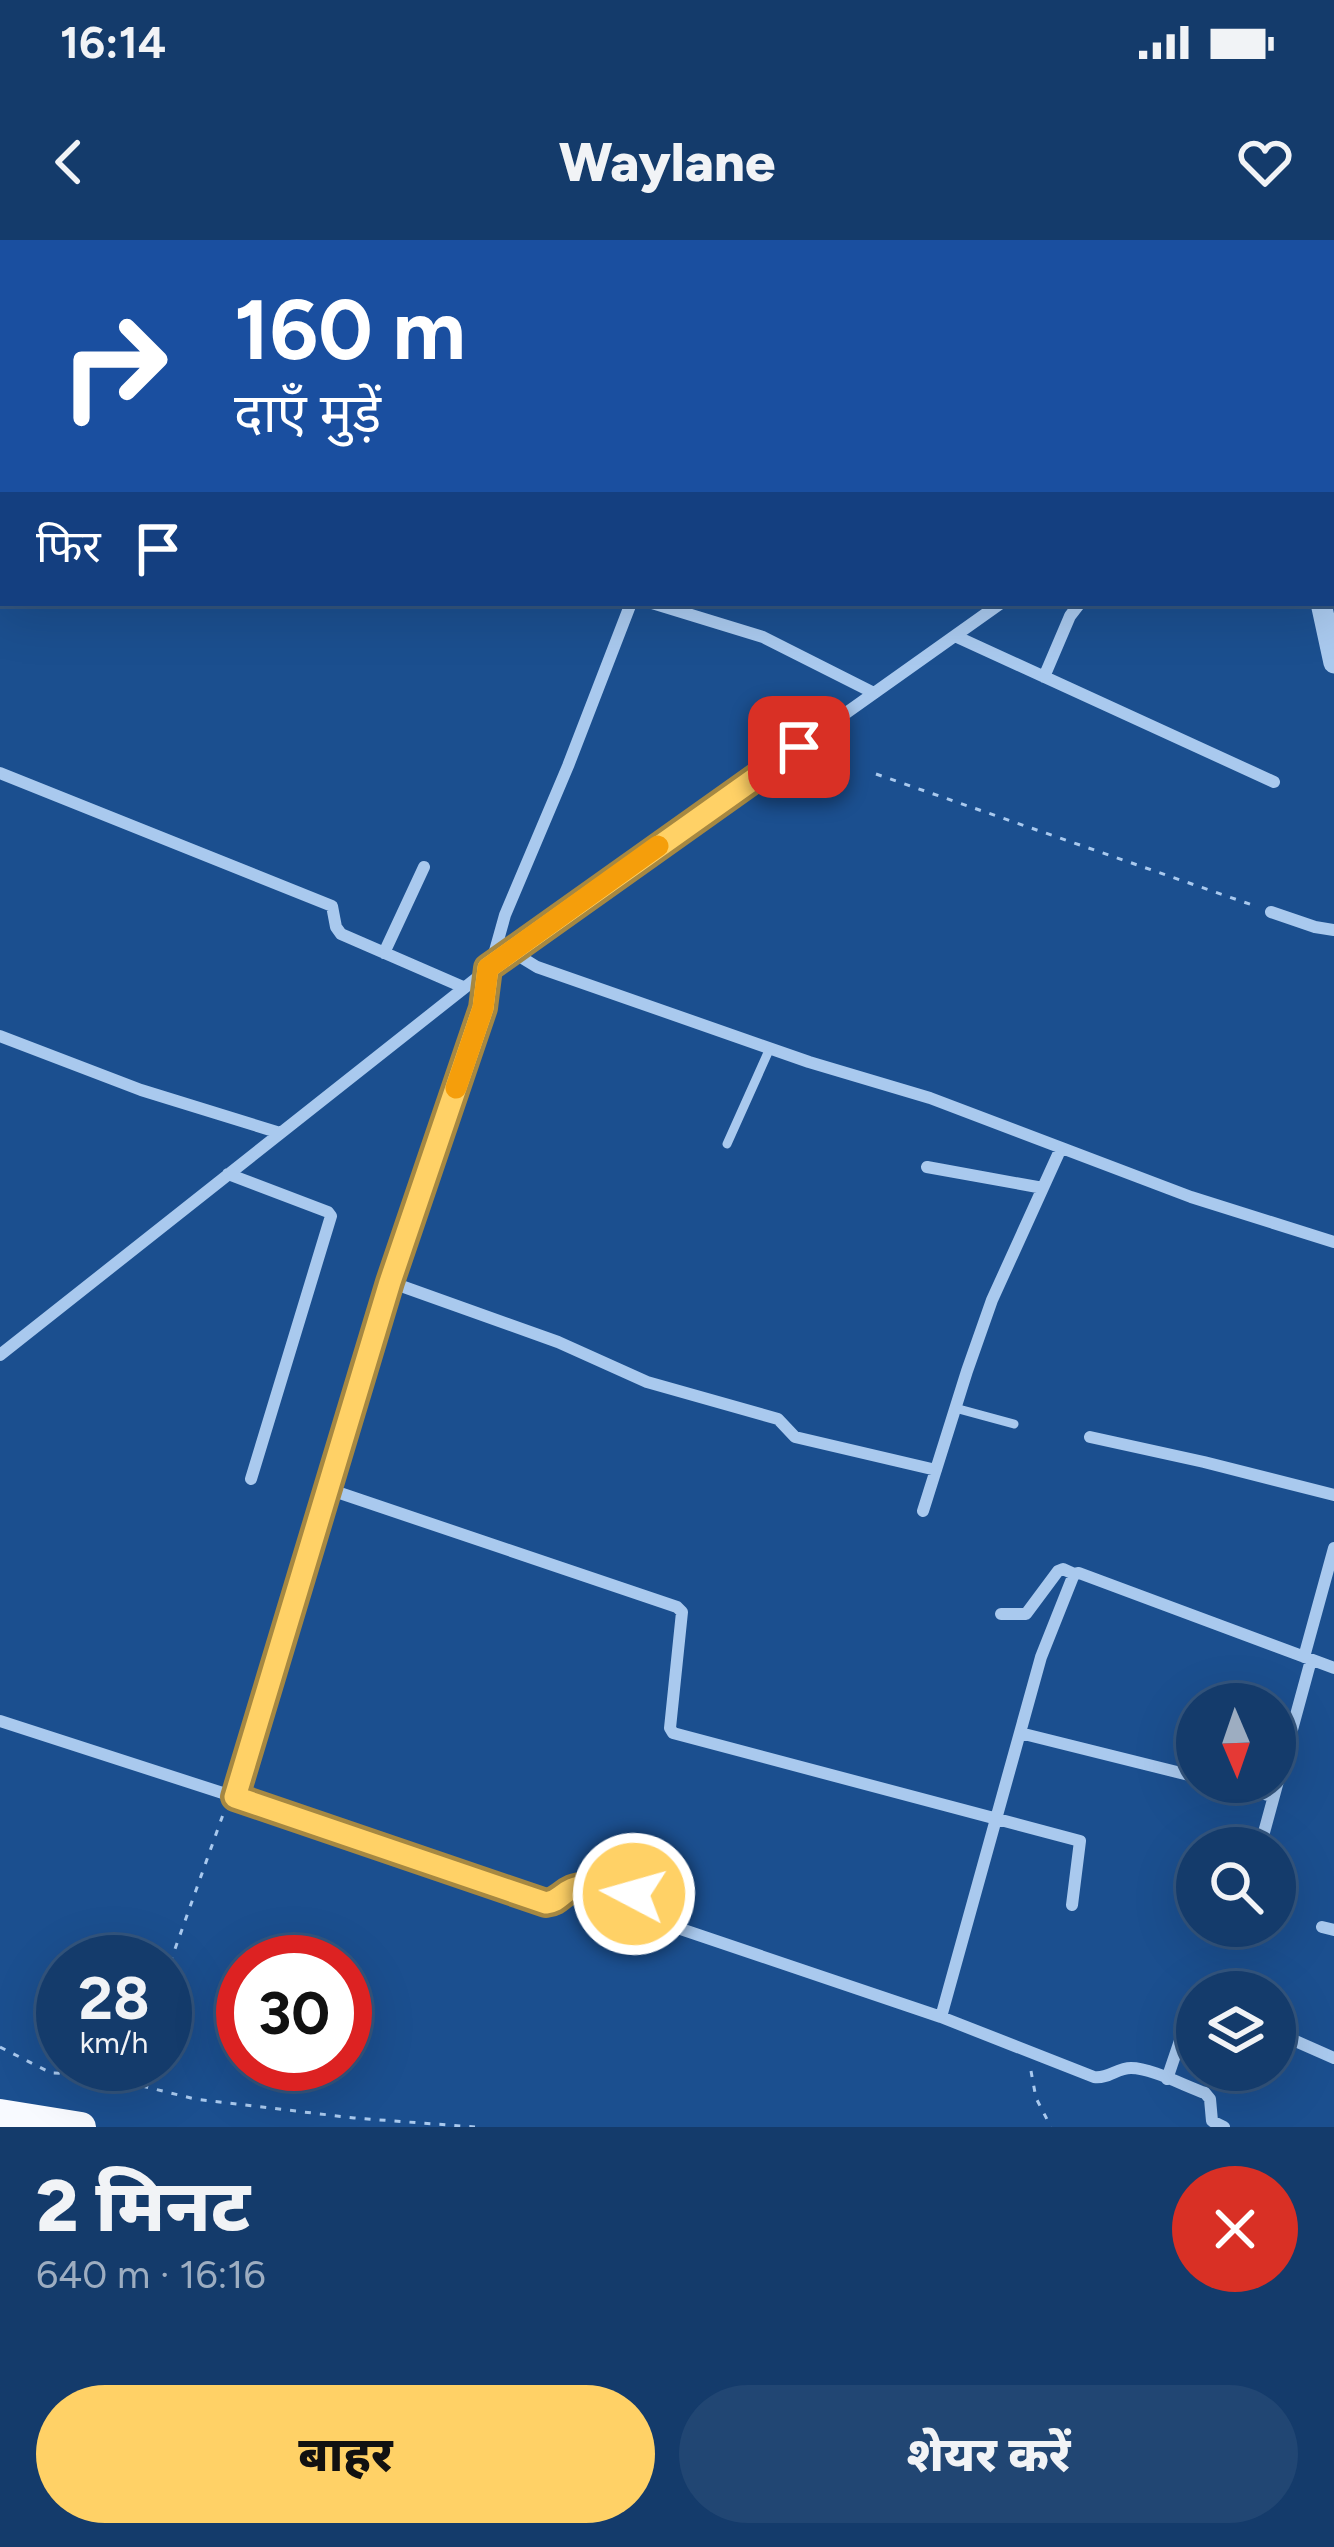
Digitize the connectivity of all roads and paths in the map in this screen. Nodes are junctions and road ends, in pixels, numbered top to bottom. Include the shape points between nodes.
1 (630, 606) edge
2 (662, 606) edge
3 (997, 606) edge
4 (1078, 606) edge
5 (1322, 606) edge
6 (955, 636) junction
7 (1334, 663) edge
8 (1044, 677) junction
9 (874, 693) junction
10 (0, 773) edge
11 (876, 774) dead end
12 (1274, 782) dead end
13 (424, 868) dead end
14 (1271, 912) joint
15 (1334, 930) edge
16 (511, 951) junction
17 (385, 953) junction
18 (489, 967) junction
19 (464, 987) junction
20 (0, 1036) edge
21 (770, 1048) junction
22 (280, 1133) junction
23 (728, 1144) dead end
24 (1061, 1148) junction
25 (927, 1167) dead end
26 (228, 1174) junction
27 (1043, 1188) junction
28 (1334, 1242) edge
29 (390, 1282) junction
30 (0, 1355) edge
31 (955, 1408) junction
32 (1014, 1424) dead end
33 (1090, 1438) dead end
34 (936, 1470) junction
35 (251, 1479) dead end
36 (328, 1489) junction
37 (1334, 1495) edge
38 (923, 1511) dead end
39 (1334, 1548) edge
40 (1074, 1574) junction
41 (1001, 1614) dead end
42 (1308, 1658) junction
43 (1334, 1668) edge
44 (1296, 1705) edge
45 (0, 1721) edge
46 (1020, 1733) junction
47 (1176, 1772) edge
48 (232, 1796) junction
49 (996, 1818) junction
50 (1072, 1905) dead end
51 (181, 1935) edge
52 (941, 2017) junction
53 (1296, 2041) edge
54 (0, 2047) edge
55 (1027, 2051) junction
56 (1176, 2051) edge
57 (1334, 2058) edge
58 (36, 2066) edge
59 (1166, 2079) junction
60 (168, 2091) edge
61 (0, 2114) edge
62 (81, 2127) edge
63 (476, 2127) edge
64 (1051, 2127) edge
65 (1224, 2127) edge

1 - 18 street
2 - 9 street via 763,638
3 - 6 street
4 - 8 street
5 - 7 street
6 - 8 street
6 - 9 street
8 - 12 street
9 - 16 street
10 - 17 street via 332,906 341,934
11 - 14 path
13 - 17 street
14 - 15 street
16 - 18 street
16 - 21 street
17 - 19 street
18 - 19 street
18 - 29 street via 483,1008
19 - 22 street
20 - 22 street
21 - 23 lane
21 - 24 street
22 - 26 street
24 - 27 street
24 - 28 street
25 - 27 street
26 - 30 street
26 - 35 street via 331,1216
27 - 31 street
29 - 34 street via 647,1382 778,1419 796,1438
29 - 36 street
31 - 32 lane
31 - 34 street
33 - 37 street
34 - 38 street
36 - 48 street
36 - 49 street via 677,1607 670,1728 676,1735
39 - 42 street
40 - 41 street via 1058,1571 1026,1615
40 - 42 street
40 - 46 street
42 - 43 street
42 - 44 street
45 - 48 street
46 - 47 street
46 - 49 street
48 - 51 path
48 - 52 street via 546,1903 581,1887 634,1894 659,1922
49 - 50 street via 1080,1841
49 - 52 street
52 - 55 street
53 - 57 street
54 - 58 path
55 - 59 street via 1100,2079 1133,2068
55 - 64 path
56 - 59 street
59 - 65 street via 1205,2093 1212,2121
60 - 63 path via 238,2106
61 - 62 highway

